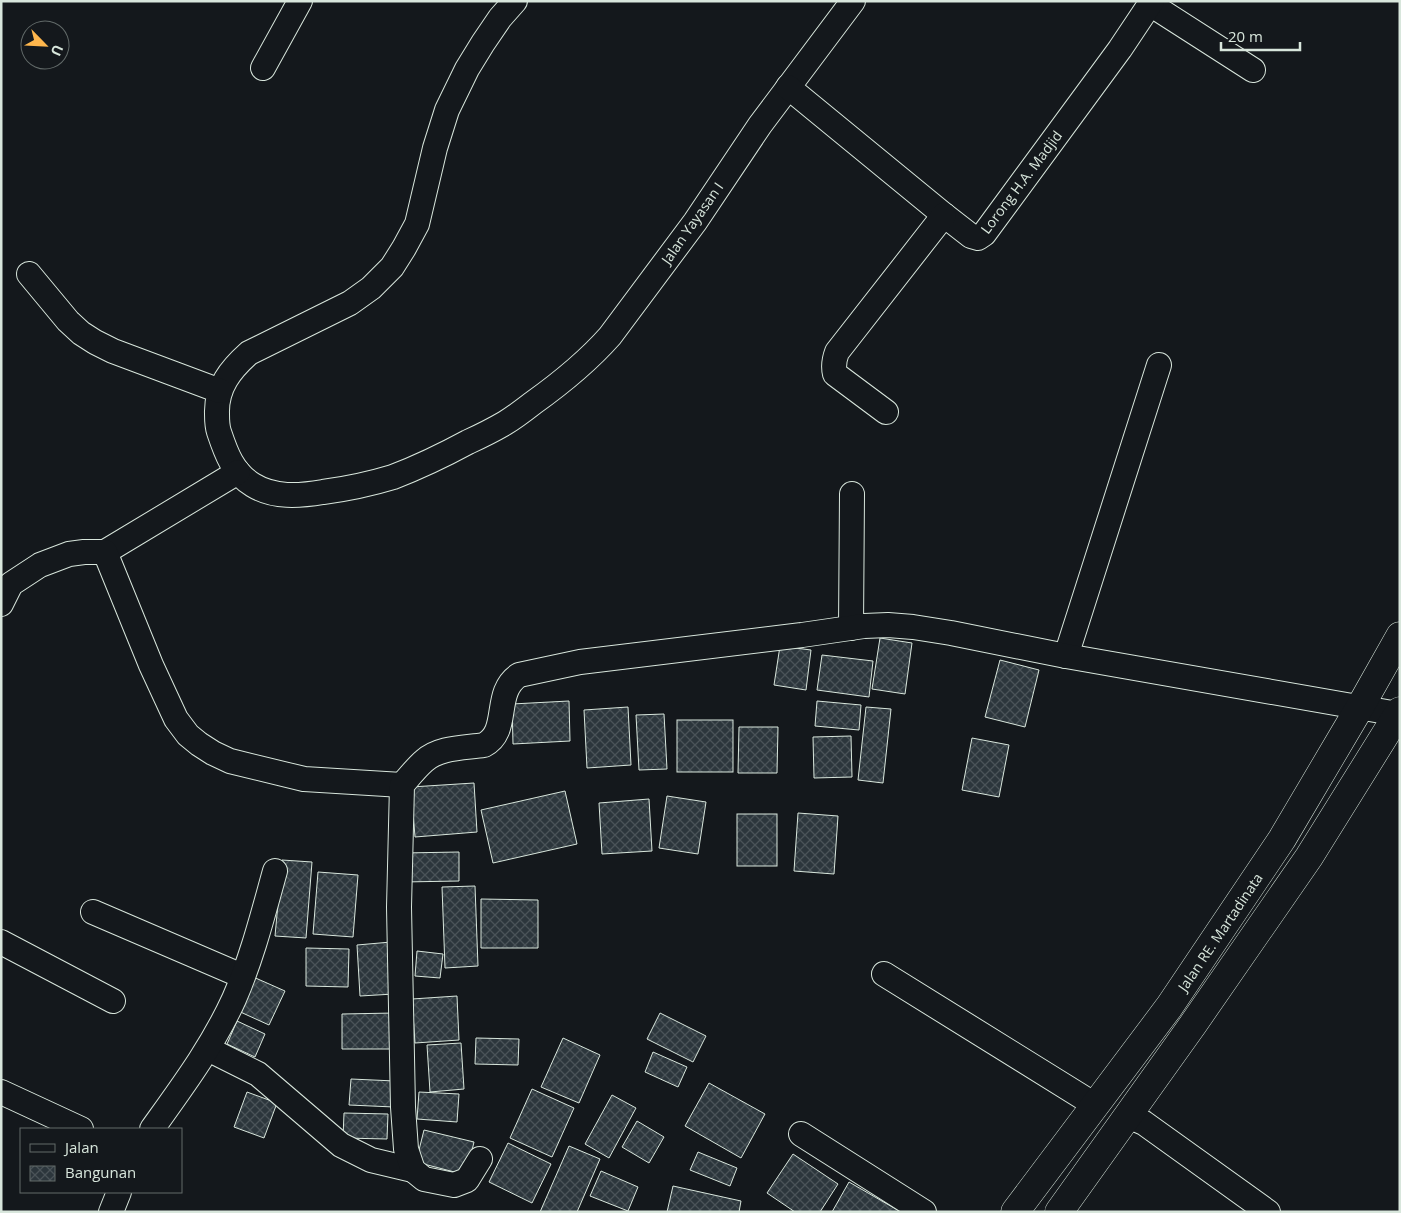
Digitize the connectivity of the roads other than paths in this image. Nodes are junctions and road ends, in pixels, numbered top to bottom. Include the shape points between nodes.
1 (300, 1) edge
2 (515, 1) edge
3 (853, 1) edge
4 (1151, 3) edge
5 (263, 68) dead end
6 (1253, 70) dead end
7 (788, 87) junction
8 (944, 215) junction
9 (29, 274) dead end
10 (1159, 365) dead end
11 (220, 391) junction
12 (886, 412) dead end
13 (238, 472) junction
14 (852, 494) dead end
15 (110, 549) junction
16 (1, 604) edge
17 (851, 628) junction
18 (1400, 636) edge
19 (1066, 656) junction
20 (1360, 707) junction
21 (1399, 712) edge
22 (402, 785) junction
23 (275, 871) dead end
24 (93, 912) dead end
25 (1, 942) edge
26 (884, 974) dead end
27 (242, 976) junction
28 (113, 1001) dead end
29 (208, 1049) junction
30 (1, 1092) edge
31 (1096, 1105) junction
32 (1128, 1116) junction
33 (79, 1128) edge
34 (153, 1128) edge
35 (801, 1134) dead end
36 (480, 1159) dead end
37 (413, 1170) junction
38 (119, 1193) edge
39 (111, 1212) edge
40 (924, 1212) edge
41 (1015, 1212) edge
42 (1059, 1212) edge
43 (1268, 1212) edge

1 - 5 street
2 - 11 street via 467,68 447,110 416,224 392,267 372,288 350,303 249,352 231,370
3 - 7 street, Jalan Yayasan I
4 - 6 street
4 - 8 street, Lorong H.A. Madjid via 984,234 978,238 971,236
7 - 8 street, Lorong H.A. Madjid
7 - 13 street, Jalan Yayasan I via 695,222 596,353 563,382 507,422 392,477 347,489 281,495 252,484
8 - 12 street via 836,352 835,374
9 - 11 street via 68,321 95,342
10 - 19 street
11 - 13 street via 217,428 229,460
13 - 15 street
14 - 17 street
15 - 16 street via 69,554 40,566 11,584
15 - 22 street via 151,665 176,719 199,744 230,761 304,780
17 - 19 street via 913,626
17 - 22 street via 580,662 520,675 513,679 505,692 498,731 490,742 438,752 424,761
18 - 20 highway, Jalan RE. Martadinata
19 - 20 street
20 - 21 street
20 - 31 highway, Jalan RE. Martadinata via 1282,839 1168,1007
21 - 32 highway via 1309,857
22 - 37 street via 399,907 403,1107 406,1149
23 - 27 street
24 - 27 street
25 - 28 street
26 - 31 street
27 - 29 street
29 - 34 street
29 - 37 street via 258,1074 341,1145 371,1160
30 - 33 street
31 - 41 highway, Jalan RE. Martadinata
32 - 42 highway
32 - 43 street via 1144,1123
35 - 40 street
36 - 37 street via 468,1180 454,1186 424,1179
38 - 39 street

